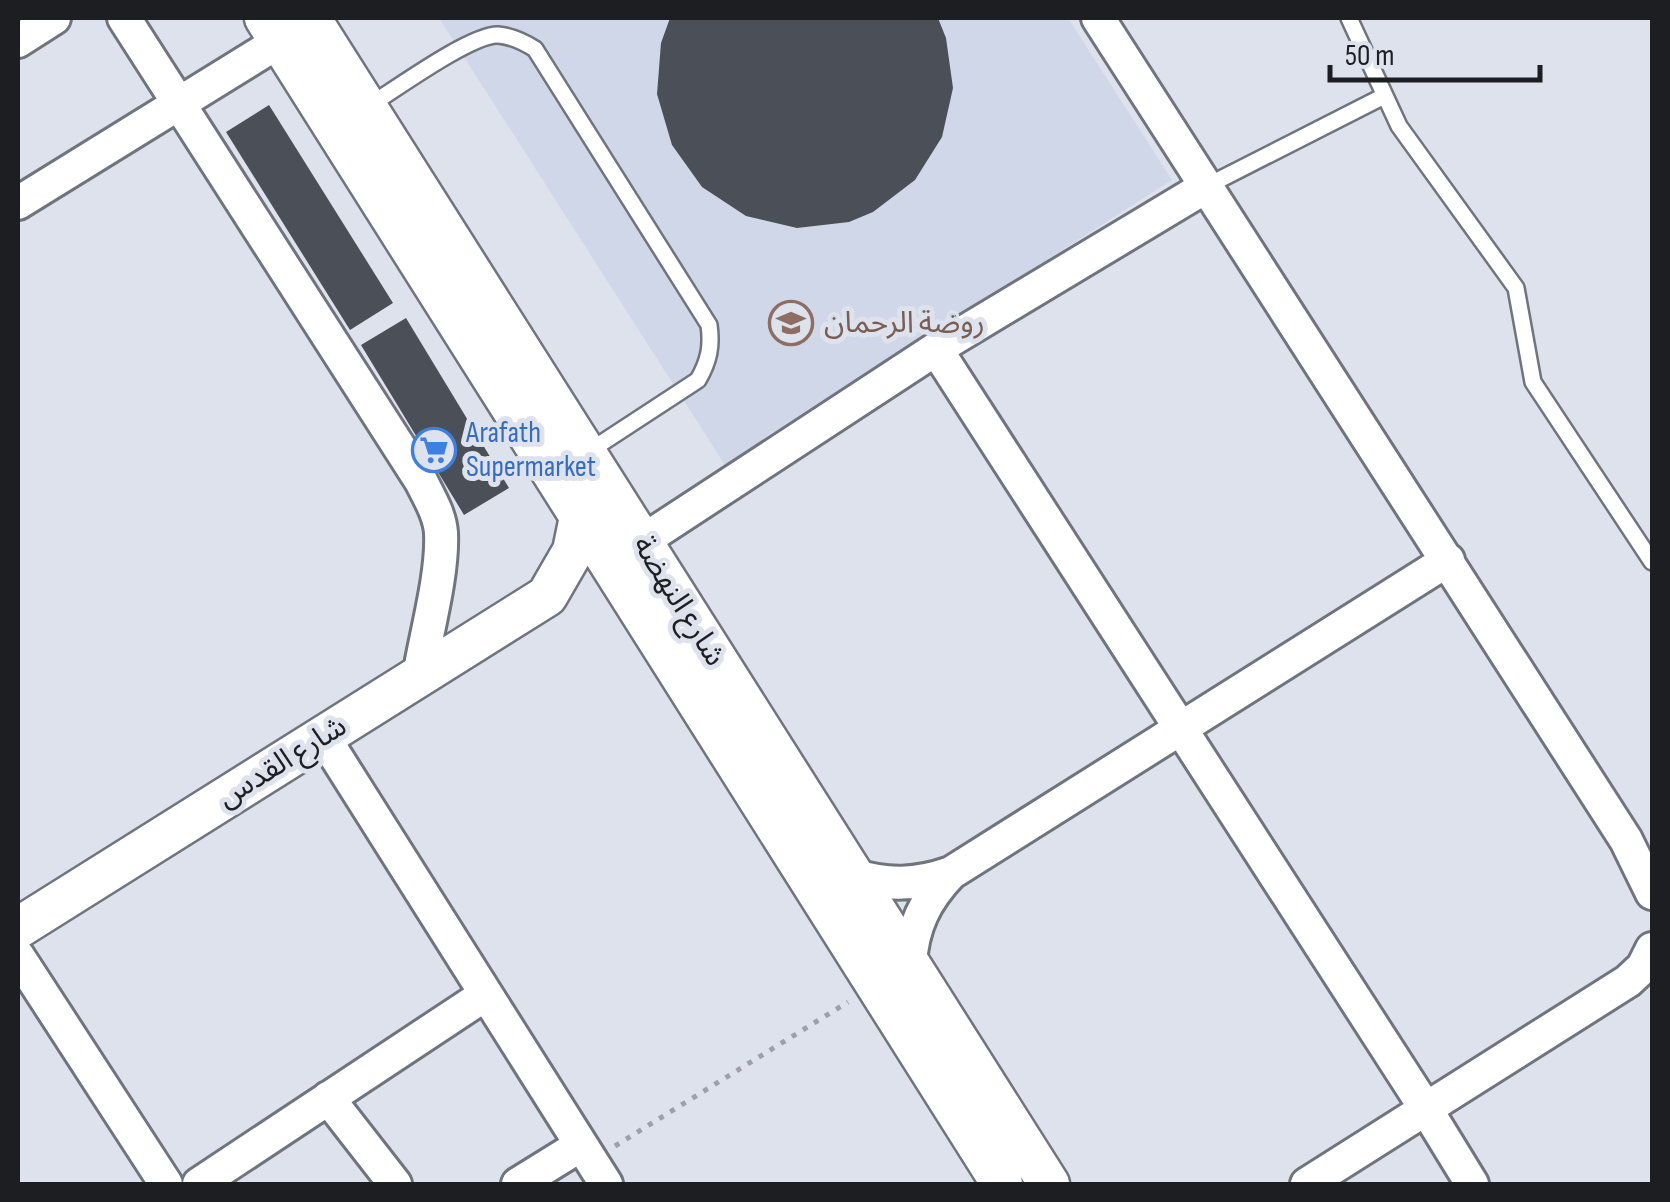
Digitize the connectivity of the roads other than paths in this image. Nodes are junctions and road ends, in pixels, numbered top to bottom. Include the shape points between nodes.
1 (54, 18) edge
2 (124, 18) edge
3 (1098, 18) edge
4 (1349, 18) edge
5 (296, 23) edge
6 (18, 41) edge
7 (1384, 96) junction
8 (180, 104) junction
9 (367, 107) junction
10 (1207, 186) junction
11 (18, 203) edge
12 (936, 349) junction
13 (585, 453) junction
14 (580, 518) junction
15 (641, 542) junction
16 (1448, 560) junction
17 (1652, 562) edge
18 (547, 596) junction
19 (633, 601) junction
20 (418, 676) junction
21 (1181, 728) junction
22 (323, 736) junction
23 (951, 873) junction
24 (853, 876) junction
25 (1652, 893) edge
26 (18, 928) edge
27 (1652, 949) edge
28 (18, 956) edge
29 (910, 964) junction
30 (486, 994) junction
31 (328, 1098) junction
32 (1426, 1109) junction
33 (593, 1163) edge
34 (166, 1184) edge
35 (199, 1184) edge
36 (395, 1184) edge
37 (518, 1184) edge
38 (1002, 1184) edge
39 (1049, 1184) edge
40 (1307, 1184) edge
41 (1472, 1184) edge

1 - 6 street
2 - 8 street
3 - 10 street
4 - 7 lane
5 - 8 street
5 - 9 street, شارع النهضة
5 - 14 street, شارع النهضة
7 - 10 lane
7 - 17 lane via 1516,288 1533,382
8 - 11 street
8 - 20 street via 434,506 442,530
9 - 13 street, شارع النهضة
9 - 13 lane via 476,42 496,35 521,40 535,49 668,260 708,324 708,361 698,380
10 - 12 street
10 - 16 street
12 - 15 street
12 - 21 street
13 - 15 street, شارع النهضة
14 - 18 street via 566,567
14 - 19 street, شارع النهضة
15 - 24 street, شارع النهضة
16 - 21 street
16 - 25 street via 1626,840
18 - 19 street via 590,591
18 - 20 street, شارع القدس
19 - 38 street, شارع النهضة
20 - 22 street, شارع القدس
21 - 23 street
21 - 32 street
22 - 26 street, شارع القدس
22 - 30 street
23 - 24 street via 892,884
23 - 29 street via 917,924
24 - 29 street, شارع النهضة
27 - 32 street via 1628,981
28 - 34 street
29 - 39 street, شارع النهضة
30 - 31 street
30 - 33 street
31 - 35 street
31 - 36 street
32 - 40 street
32 - 41 street
33 - 37 street

